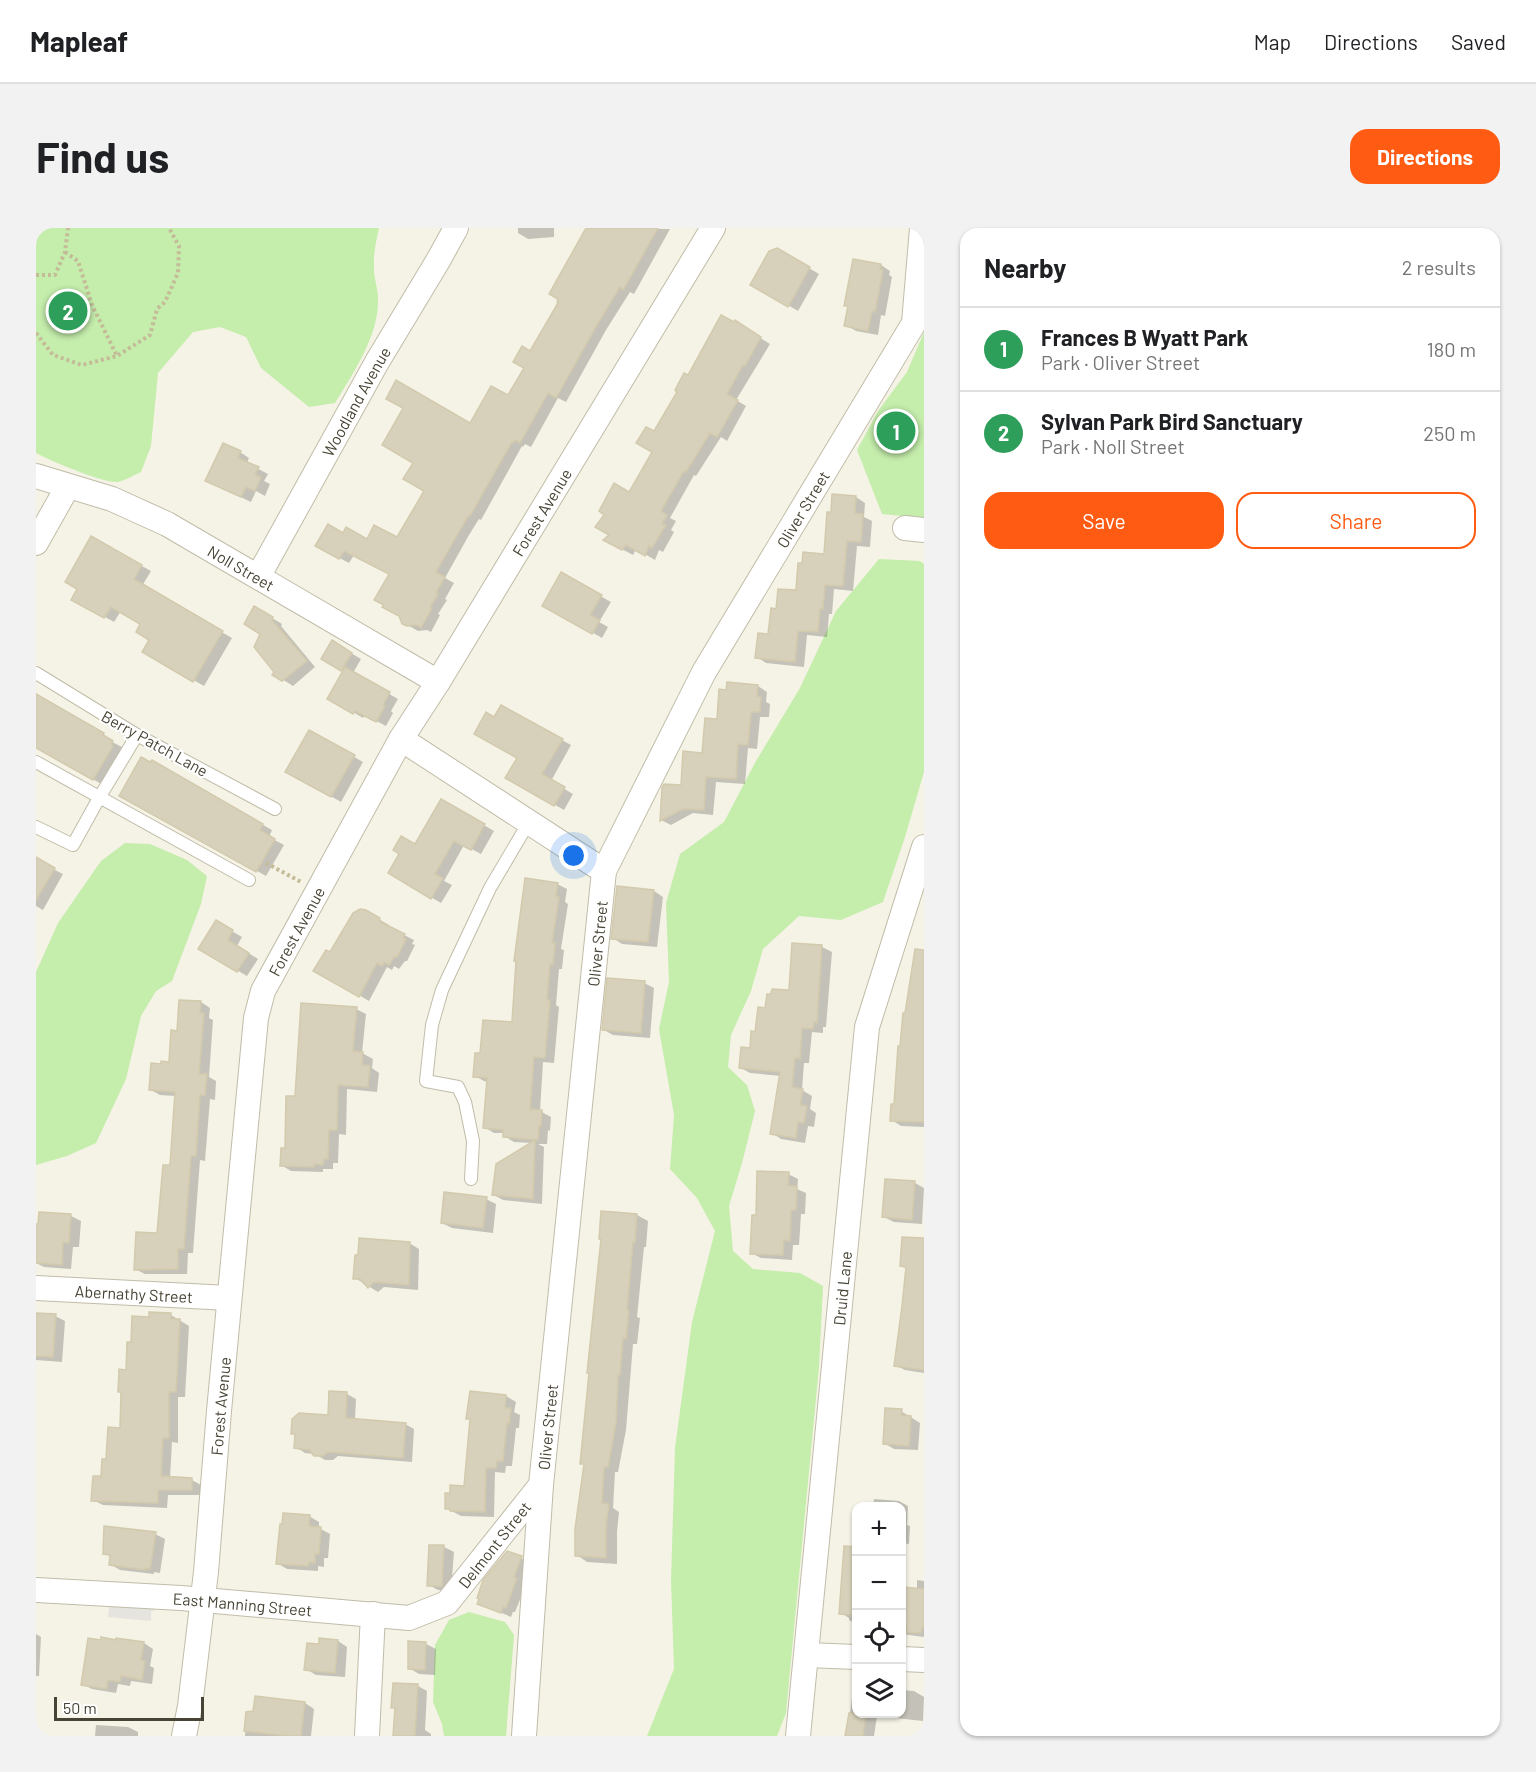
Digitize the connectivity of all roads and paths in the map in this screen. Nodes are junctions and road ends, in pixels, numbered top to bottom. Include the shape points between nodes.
1 (68, 228) edge
2 (169, 228) edge
3 (456, 228) edge
4 (713, 228) edge
5 (922, 228) edge
6 (66, 252) junction
7 (36, 275) edge
8 (36, 333) edge
9 (117, 356) junction
10 (36, 476) edge
11 (68, 486) junction
12 (36, 543) edge
13 (258, 577) junction
14 (36, 673) edge
15 (438, 682) junction
16 (137, 735) junction
17 (401, 739) junction
18 (36, 762) edge
19 (99, 798) junction
20 (275, 809) dead end
21 (529, 822) junction
22 (36, 827) edge
23 (924, 847) edge
24 (266, 862) dead end
25 (604, 871) junction
26 (249, 880) dead end
27 (302, 882) dead end
28 (471, 1179) dead end
29 (36, 1288) edge
30 (229, 1298) junction
31 (541, 1485) junction
32 (36, 1590) edge
33 (202, 1600) junction
34 (447, 1603) joint
35 (372, 1614) junction
36 (807, 1655) junction
37 (852, 1657) edge
38 (906, 1659) edge
39 (924, 1660) edge
40 (184, 1736) edge
41 (367, 1736) edge
42 (524, 1736) edge
43 (798, 1736) edge

1 - 6 path
2 - 9 path via 179,246 178,273 165,302 157,309 150,335
3 - 13 street, Woodland Avenue
4 - 15 street, Forest Avenue
5 - 25 street, Oliver Street via 914,323 704,672
6 - 7 path via 55,275
6 - 9 path via 78,261 92,304
8 - 9 path via 53,355 82,365
10 - 11 street, Noll Street
11 - 12 street
11 - 13 street, Noll Street via 112,499 167,524
13 - 15 street, Noll Street
14 - 16 lane, Berry Patch Lane
15 - 17 street, Forest Avenue
16 - 19 lane
16 - 20 lane, Berry Patch Lane
17 - 21 street
17 - 30 street, Forest Avenue via 263,991 256,1018
18 - 19 lane
19 - 22 lane via 73,845
19 - 26 lane
21 - 25 street
21 - 28 lane via 489,888 442,990 432,1025 426,1081 458,1087 465,1102 473,1141
23 - 36 street, Druid Lane via 867,1026
24 - 27 path
25 - 31 street, Oliver Street
29 - 30 street, Abernathy Street
30 - 33 street, Forest Avenue
31 - 34 street, Delmont Street
31 - 42 street, Oliver Street
32 - 33 street, East Manning Street
33 - 35 street, East Manning Street
33 - 40 street, Forest Avenue
34 - 35 street, East Manning Street via 409,1618
35 - 41 street
36 - 37 street
36 - 43 street, Druid Lane
38 - 39 street

